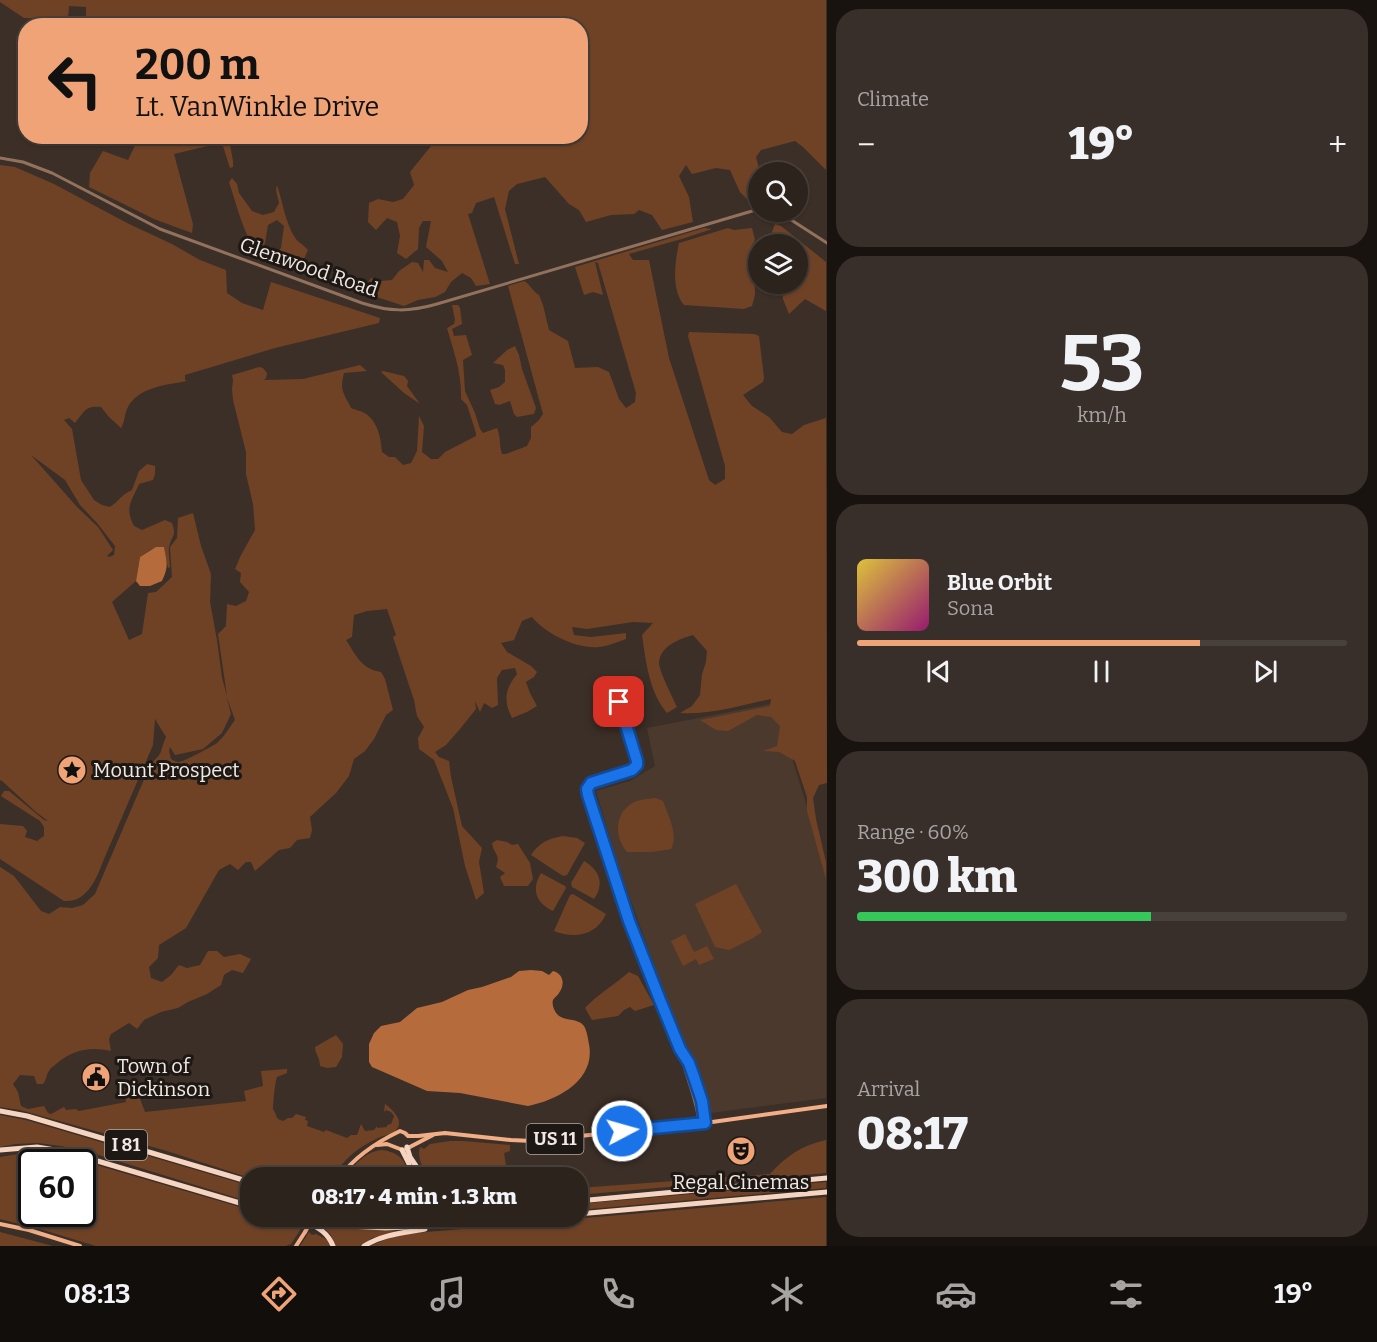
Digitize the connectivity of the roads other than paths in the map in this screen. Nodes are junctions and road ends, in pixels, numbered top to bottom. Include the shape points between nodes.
1 (0, 158) edge
2 (748, 212) edge
3 (794, 222) edge
4 (826, 243) edge
5 (619, 702) dead end
6 (826, 1106) edge
7 (0, 1111) edge
8 (702, 1123) junction
9 (434, 1134) junction
10 (395, 1135) junction
11 (408, 1136) junction
12 (376, 1144) junction
13 (403, 1148) junction
14 (0, 1151) edge
15 (349, 1167) edge
16 (410, 1167) edge
17 (417, 1167) edge
18 (826, 1178) edge
19 (240, 1179) edge
20 (826, 1192) edge
21 (588, 1200) edge
22 (240, 1203) edge
23 (588, 1213) edge
24 (0, 1224) edge
25 (308, 1227) edge
26 (314, 1227) edge
27 (439, 1227) edge
28 (80, 1246) edge
29 (296, 1246) edge
30 (333, 1246) edge
31 (364, 1246) edge

1 - 2 street, Glenwood Road via 51,173 160,230 376,308 400,311 437,304
3 - 4 street
5 - 8 street via 637,765 591,783 588,795 629,921 680,1049
6 - 8 main road, US 11
7 - 19 highway, I 81
8 - 9 main road, US 11 via 532,1141
9 - 11 main road, US 11
9 - 13 main road, US 11
10 - 11 main road, US 11 via 402,1131
10 - 12 main road, US 11
10 - 13 main road via 393,1141
11 - 13 main road via 410,1141
12 - 13 main road
12 - 15 main road, US 11
13 - 16 highway
13 - 17 highway
14 - 22 highway, I 81 via 47,1148 78,1154
18 - 21 highway
20 - 23 highway
24 - 28 main road
25 - 29 main road, bridge
26 - 30 highway via 330,1238
27 - 31 highway via 389,1235

